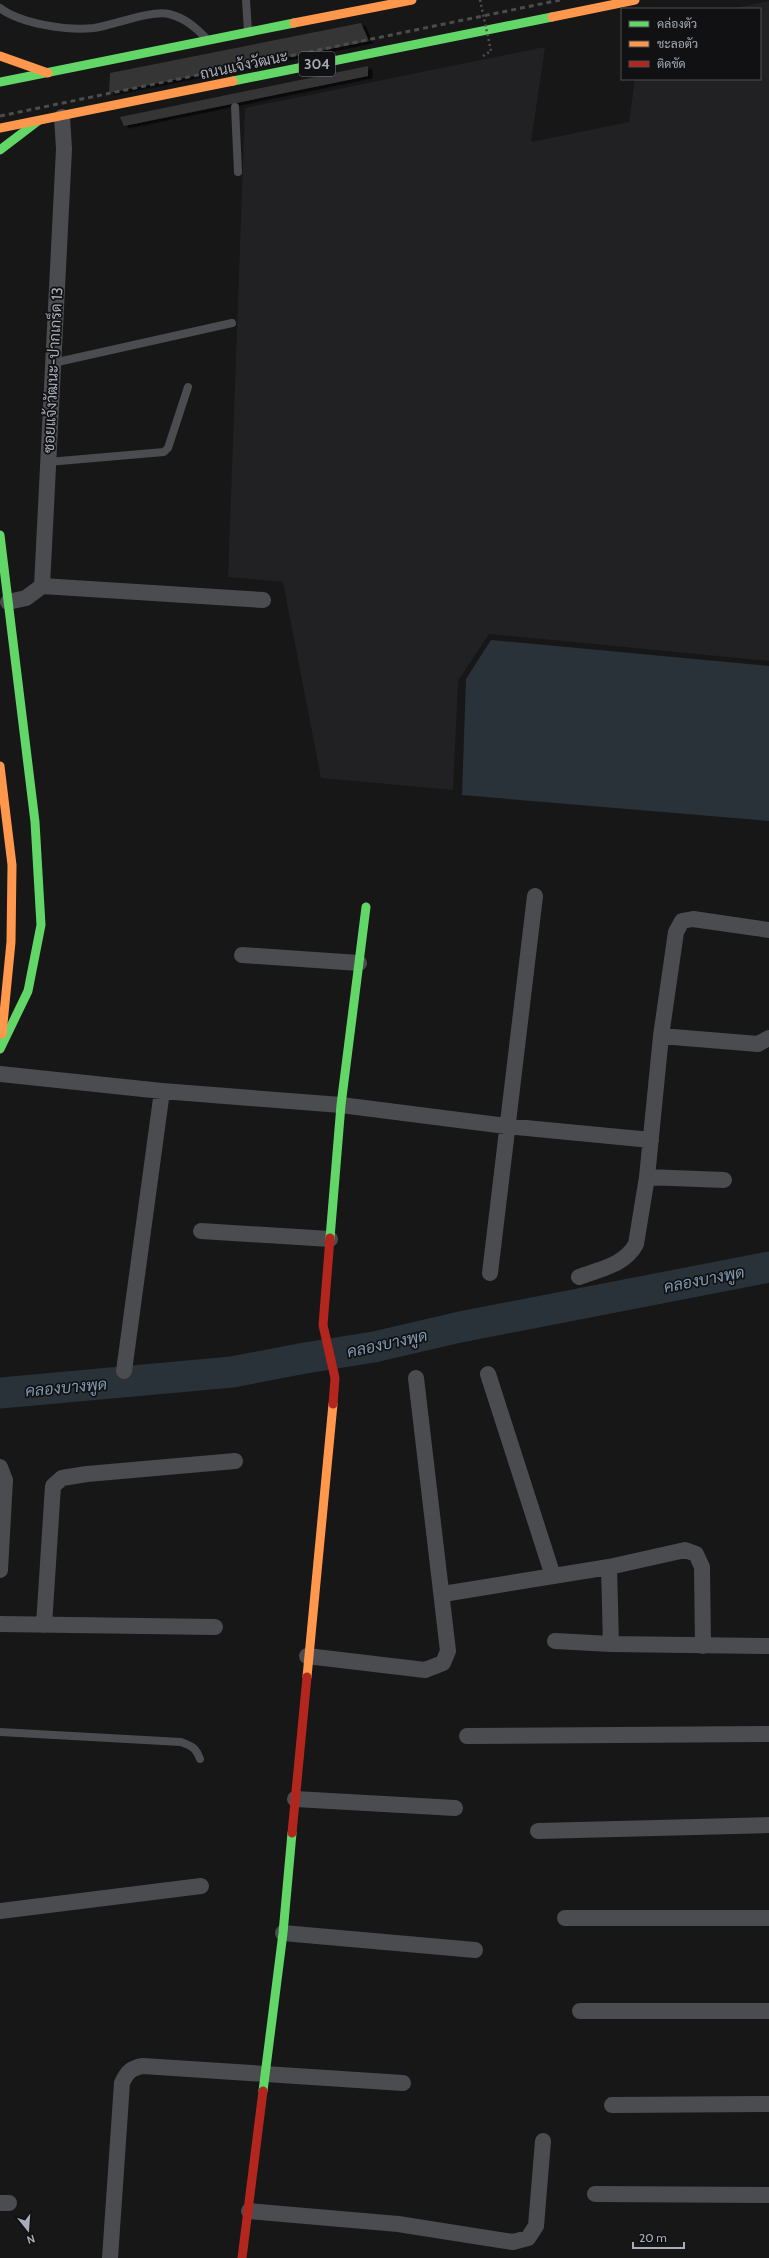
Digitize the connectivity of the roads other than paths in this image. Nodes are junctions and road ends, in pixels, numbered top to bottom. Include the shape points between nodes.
1 (246, 0) edge
2 (412, 0) edge
3 (635, 0) edge
4 (0, 8) edge
5 (248, 34) junction
6 (210, 41) junction
7 (0, 56) edge
8 (48, 73) junction
9 (0, 82) edge
10 (235, 107) dead end
11 (62, 117) junction
12 (38, 121) junction
13 (0, 128) edge
14 (0, 150) edge
15 (238, 172) dead end
16 (232, 323) dead end
17 (53, 363) junction
18 (188, 387) dead end
19 (48, 462) junction
20 (0, 535) edge
21 (42, 586) junction
22 (263, 600) dead end
23 (8, 602) junction
24 (0, 766) edge
25 (535, 896) dead end
26 (366, 907) dead end
27 (769, 930) edge
28 (242, 955) dead end
29 (359, 963) junction
30 (661, 1036) junction
31 (769, 1038) edge
32 (0, 1049) edge
33 (0, 1074) edge
34 (162, 1090) junction
35 (341, 1105) junction
36 (506, 1126) junction
37 (651, 1140) junction
38 (647, 1178) junction
39 (724, 1180) dead end
40 (201, 1231) dead end
41 (330, 1239) junction
42 (490, 1273) dead end
43 (579, 1277) dead end
44 (124, 1370) dead end
45 (488, 1374) dead end
46 (416, 1378) dead end
47 (235, 1461) dead end
48 (0, 1467) edge
49 (609, 1567) junction
50 (0, 1570) edge
51 (554, 1576) junction
52 (443, 1594) junction
53 (0, 1624) edge
54 (44, 1625) junction
55 (215, 1627) dead end
56 (555, 1641) dead end
57 (611, 1644) junction
58 (703, 1646) junction
59 (769, 1646) edge
60 (308, 1656) junction
61 (0, 1732) edge
62 (769, 1734) edge
63 (467, 1736) dead end
64 (200, 1759) dead end
65 (295, 1799) junction
66 (455, 1808) dead end
67 (769, 1825) edge
68 (538, 1831) dead end
69 (201, 1886) dead end
70 (0, 1911) edge
71 (565, 1918) dead end
72 (769, 1918) edge
73 (283, 1933) junction
74 (475, 1950) dead end
75 (580, 2011) dead end
76 (769, 2011) edge
77 (266, 2075) junction
78 (402, 2083) dead end
79 (769, 2104) edge
80 (612, 2105) dead end
81 (543, 2141) dead end
82 (595, 2194) dead end
83 (769, 2195) edge
84 (249, 2211) junction
85 (110, 2258) edge
86 (242, 2258) edge

1 - 5 lane
2 - 5 main road, ถนนแจ้งวัฒนะ
3 - 11 main road, ถนนแจ้งวัฒนะ / 304
4 - 6 lane via 31,21 68,29 94,28 140,17 167,14 190,22
5 - 6 main road, ถนนแจ้งวัฒนะ
6 - 8 main road, ถนนแจ้งวัฒนะ
7 - 8 main road
8 - 9 main road, ถนนแจ้งวัฒนะ
10 - 15 lane
11 - 12 main road, ถนนแจ้งวัฒนะ / 304
11 - 17 street, ซอยแจ้งวัฒนะ-ปากเกร็ด 13 via 64,149
12 - 13 main road, ถนนแจ้งวัฒนะ / 304
12 - 14 main road
16 - 17 lane
17 - 19 street, ซอยแจ้งวัฒนะ-ปากเกร็ด 13
18 - 19 lane via 168,448 164,452
19 - 21 street, ซอยแจ้งวัฒนะ-ปากเกร็ด 13
20 - 23 main road
21 - 22 street
21 - 23 street via 26,598
23 - 32 main road via 35,822 41,925 28,991
24 - 32 main road via 12,865 11,942
25 - 36 street
26 - 29 main road
27 - 30 street via 693,919 682,921 676,932
28 - 29 street
29 - 35 main road
30 - 31 street via 758,1044
30 - 37 street
33 - 34 street
34 - 35 street
34 - 44 street
35 - 36 street
35 - 41 main road
36 - 37 street
36 - 42 street
37 - 38 street
38 - 39 street
38 - 43 street via 636,1244 632,1253 622,1261
40 - 41 street
41 - 60 main road via 323,1325 335,1378
45 - 51 street
46 - 52 street
47 - 54 street via 62,1478 53,1486
48 - 50 street via 5,1480
49 - 51 street
49 - 57 street
49 - 58 street via 685,1550 696,1554 702,1567
51 - 52 street
52 - 60 street via 448,1651 443,1663 425,1670
53 - 54 street
54 - 55 street
56 - 57 street
57 - 58 street
58 - 59 street
60 - 65 main road
61 - 64 lane via 180,1742 197,1750
62 - 63 street
65 - 66 street
65 - 73 main road
67 - 68 street
69 - 70 street
71 - 72 street
73 - 74 street
73 - 77 main road
75 - 76 street
77 - 78 street
77 - 84 main road
77 - 85 street via 144,2066 127,2073 122,2083
79 - 80 street
81 - 84 street via 536,2226 528,2238 513,2242 398,2224
82 - 83 street
84 - 86 main road

